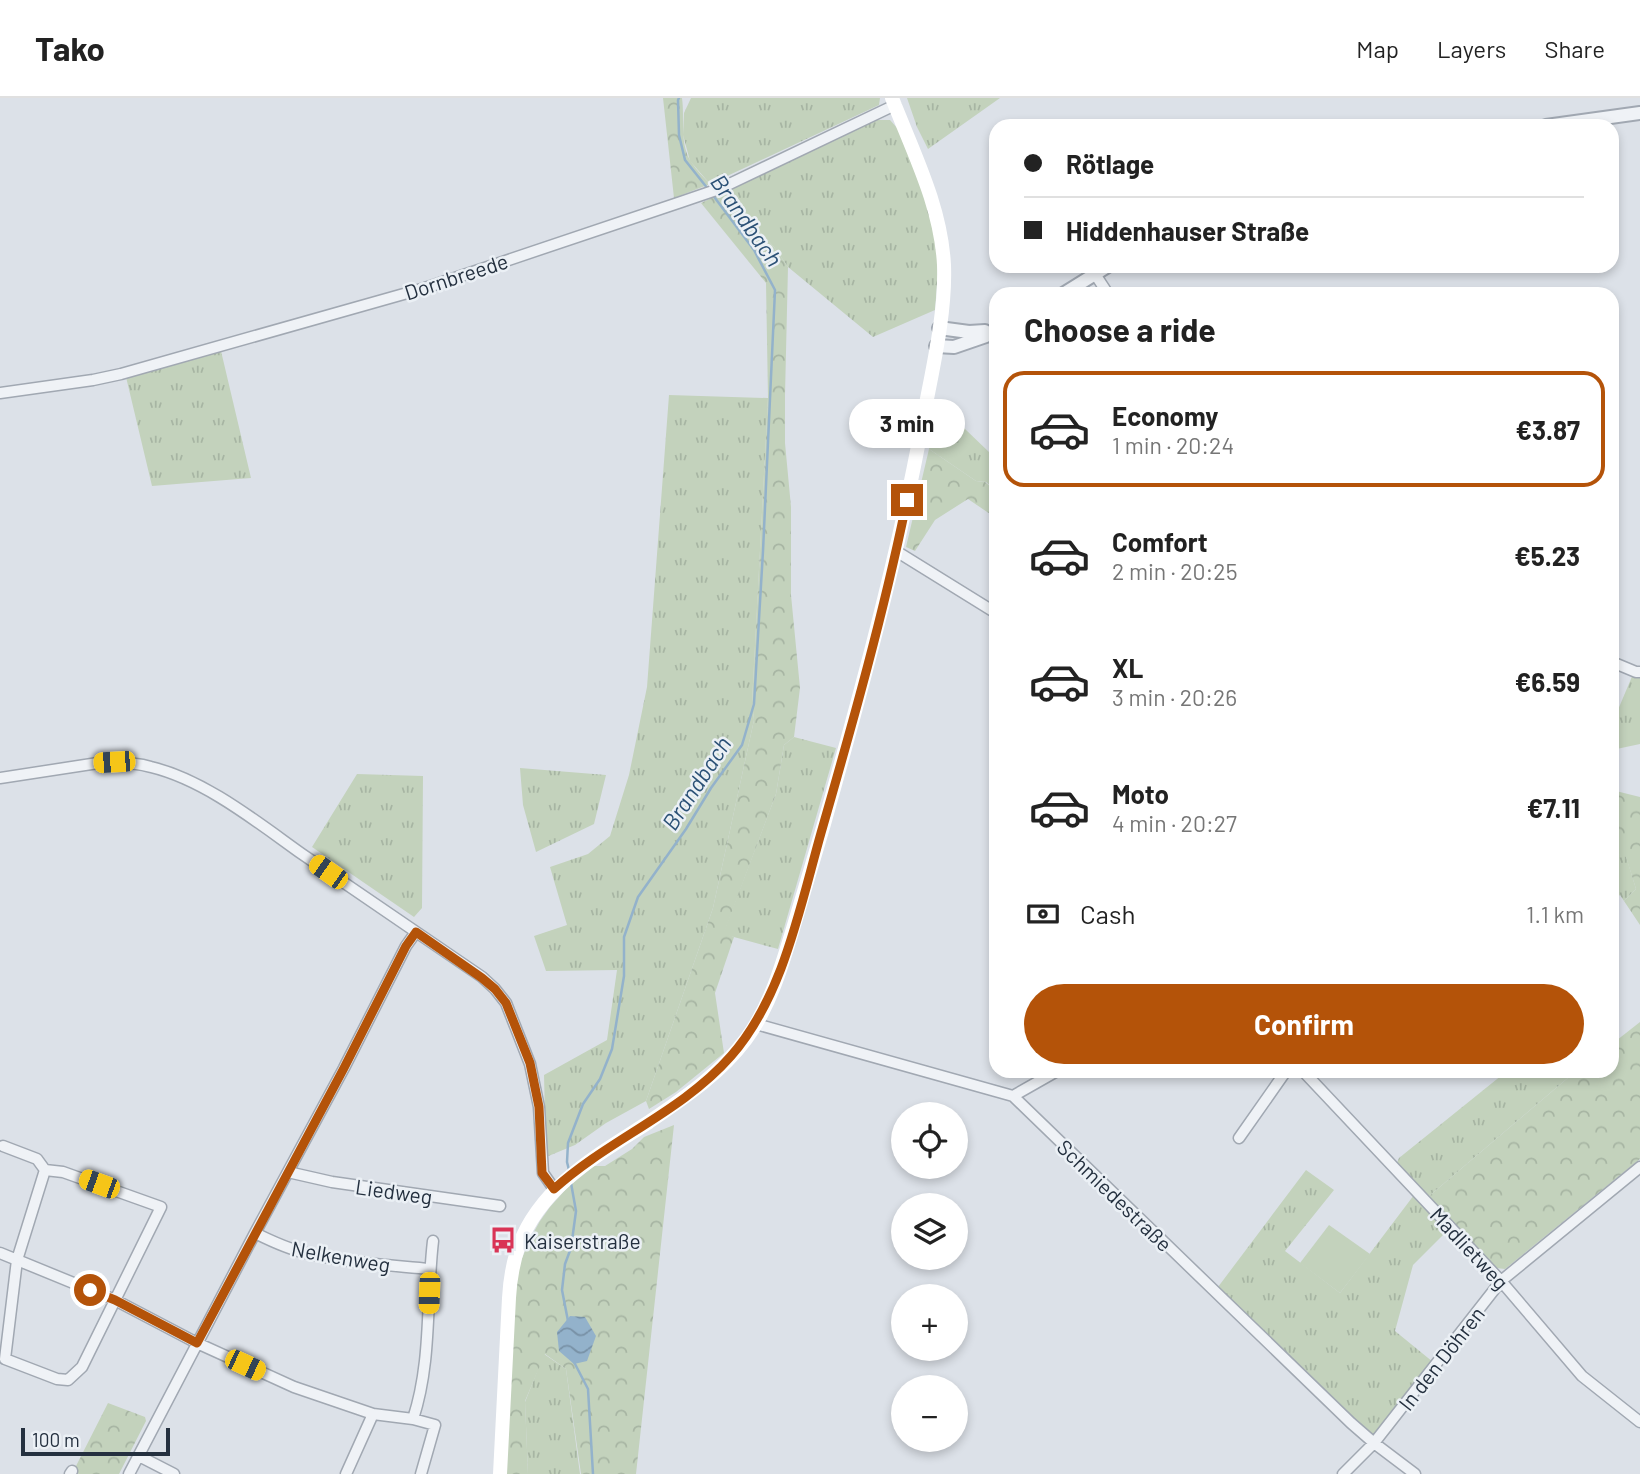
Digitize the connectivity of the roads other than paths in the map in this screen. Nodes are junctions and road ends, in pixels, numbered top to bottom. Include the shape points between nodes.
1 (893, 101) edge
2 (1640, 113) edge
3 (1597, 119) edge
4 (1095, 274) joint
5 (1074, 287) edge
6 (1103, 287) edge
7 (939, 328) junction
8 (989, 330) edge
9 (989, 334) edge
10 (936, 346) junction
11 (0, 393) edge
12 (896, 551) junction
13 (989, 609) edge
14 (1619, 666) edge
15 (1640, 672) edge
16 (0, 778) edge
17 (416, 932) junction
18 (756, 1024) junction
19 (1045, 1078) edge
20 (1281, 1078) edge
21 (1310, 1078) edge
22 (1013, 1096) junction
23 (1239, 1138) dead end
24 (3, 1146) dead end
25 (1640, 1167) edge
26 (45, 1170) junction
27 (288, 1172) junction
28 (558, 1186) junction
29 (500, 1206) dead end
30 (255, 1233) junction
31 (433, 1241) dead end
32 (0, 1253) edge
33 (17, 1260) junction
34 (430, 1269) junction
35 (1501, 1280) junction
36 (115, 1300) junction
37 (197, 1343) junction
38 (373, 1414) junction
39 (413, 1419) junction
40 (1640, 1422) edge
41 (1374, 1443) junction
42 (139, 1456) junction
43 (129, 1474) edge
44 (174, 1474) edge
45 (346, 1474) edge
46 (421, 1474) edge
47 (500, 1474) edge
48 (1343, 1474) edge
49 (1415, 1474) edge

1 - 7 main road via 940,227 944,265
1 - 11 street, Dornbreede via 715,190 425,288 121,374
2 - 3 street
4 - 5 street
4 - 6 street
7 - 8 street
7 - 10 main road
9 - 10 street via 954,347
10 - 12 main road
12 - 13 street
12 - 18 main road via 866,677 806,886 780,973
14 - 15 street
16 - 17 street via 114,762 169,773 217,797
17 - 27 street
17 - 28 street via 482,978 506,1003 530,1063 539,1107 542,1173
18 - 22 street, Schmiedestraße
18 - 28 main road via 710,1078
19 - 22 street
20 - 23 street
21 - 35 street, Madlietweg
22 - 41 street, Schmiedestraße
24 - 26 street via 37,1159
25 - 35 street, In den Döhren
26 - 33 street
26 - 36 street via 161,1206
27 - 29 street, Liedweg
27 - 30 street
28 - 47 main road via 526,1231 512,1271
30 - 34 street, Nelkenweg via 304,1253
30 - 37 street
31 - 34 street
32 - 33 street
33 - 36 street
33 - 36 street via 5,1359 68,1380 82,1367
34 - 39 street via 423,1385
35 - 40 street, Madlietweg via 1583,1376
35 - 41 street, In den Döhren
36 - 37 street
37 - 38 street via 293,1387
37 - 42 street
38 - 39 street
38 - 45 street
39 - 46 street via 435,1425
41 - 48 street, In den Döhren
41 - 49 street, Schmiedestraße
42 - 43 street
42 - 44 street

